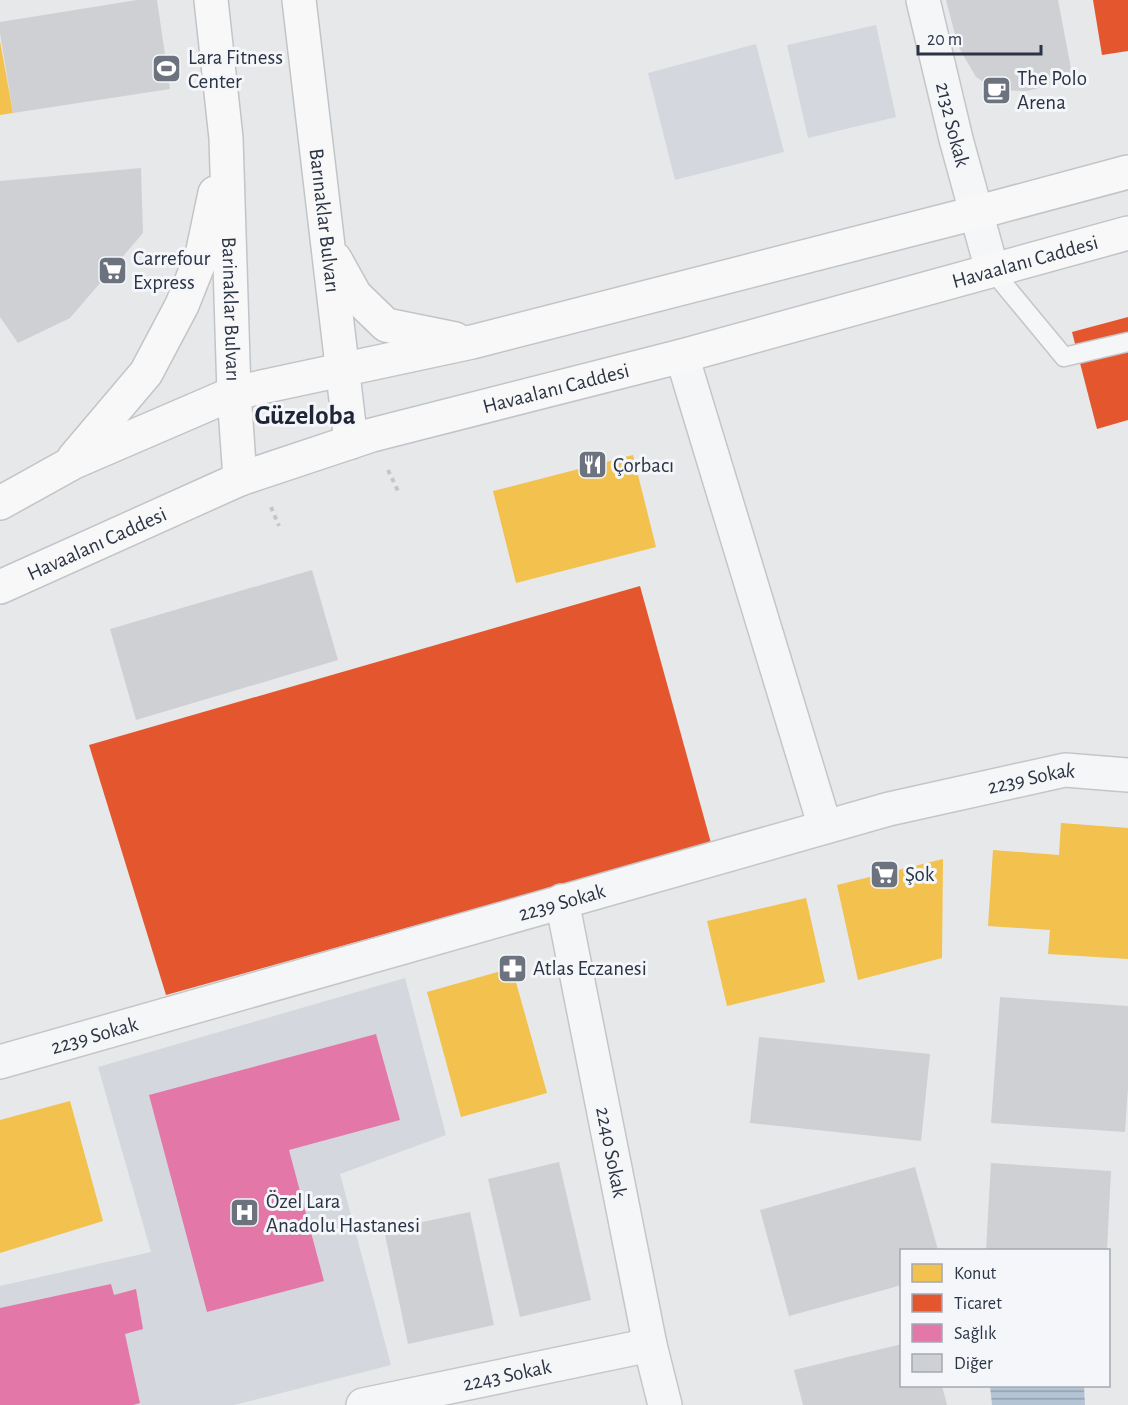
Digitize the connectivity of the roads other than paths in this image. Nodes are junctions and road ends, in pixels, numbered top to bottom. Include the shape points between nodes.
1 (211, 0) edge
2 (299, 0) edge
3 (923, 0) edge
4 (226, 138) junction
5 (1128, 172) edge
6 (975, 213) junction
7 (1128, 233) edge
8 (328, 246) junction
9 (992, 270) junction
10 (472, 342) junction
11 (1128, 342) edge
12 (682, 356) junction
13 (342, 370) junction
14 (234, 393) junction
15 (351, 442) junction
16 (67, 466) junction
17 (240, 479) junction
18 (0, 503) edge
19 (0, 587) edge
20 (1128, 775) edge
21 (825, 827) junction
22 (562, 901) junction
23 (0, 1062) edge
24 (650, 1345) junction
25 (363, 1405) edge
26 (665, 1405) edge

1 - 4 main road
2 - 8 main road, Barınaklar Bulvarı
3 - 6 street, 2132 Sokak
4 - 14 main road, Barinaklar Bulvarı
4 - 16 main road via 202,255 182,305 146,373
5 - 6 main road
6 - 9 street, 2132 Sokak
6 - 10 main road
7 - 9 main road, Havaalanı Caddesi
8 - 10 main road via 355,295 386,325
8 - 13 main road, Barınaklar Bulvarı
9 - 11 lane via 1064,357
9 - 12 main road, Havaalanı Caddesi
10 - 13 main road
12 - 15 main road, Havaalanı Caddesi
12 - 21 street
13 - 14 main road
13 - 15 main road, Barınaklar Bulvarı
14 - 16 main road
14 - 17 main road, Barinaklar Bulvarı
15 - 17 main road, Havaalanı Caddesi
16 - 18 main road
17 - 19 main road, Havaalanı Caddesi
20 - 21 street, 2239 Sokak via 1065,770
21 - 22 street, 2239 Sokak
22 - 23 street, 2239 Sokak
22 - 24 street, 2240 Sokak
24 - 25 street, 2243 Sokak
24 - 26 street, 2240 Sokak

